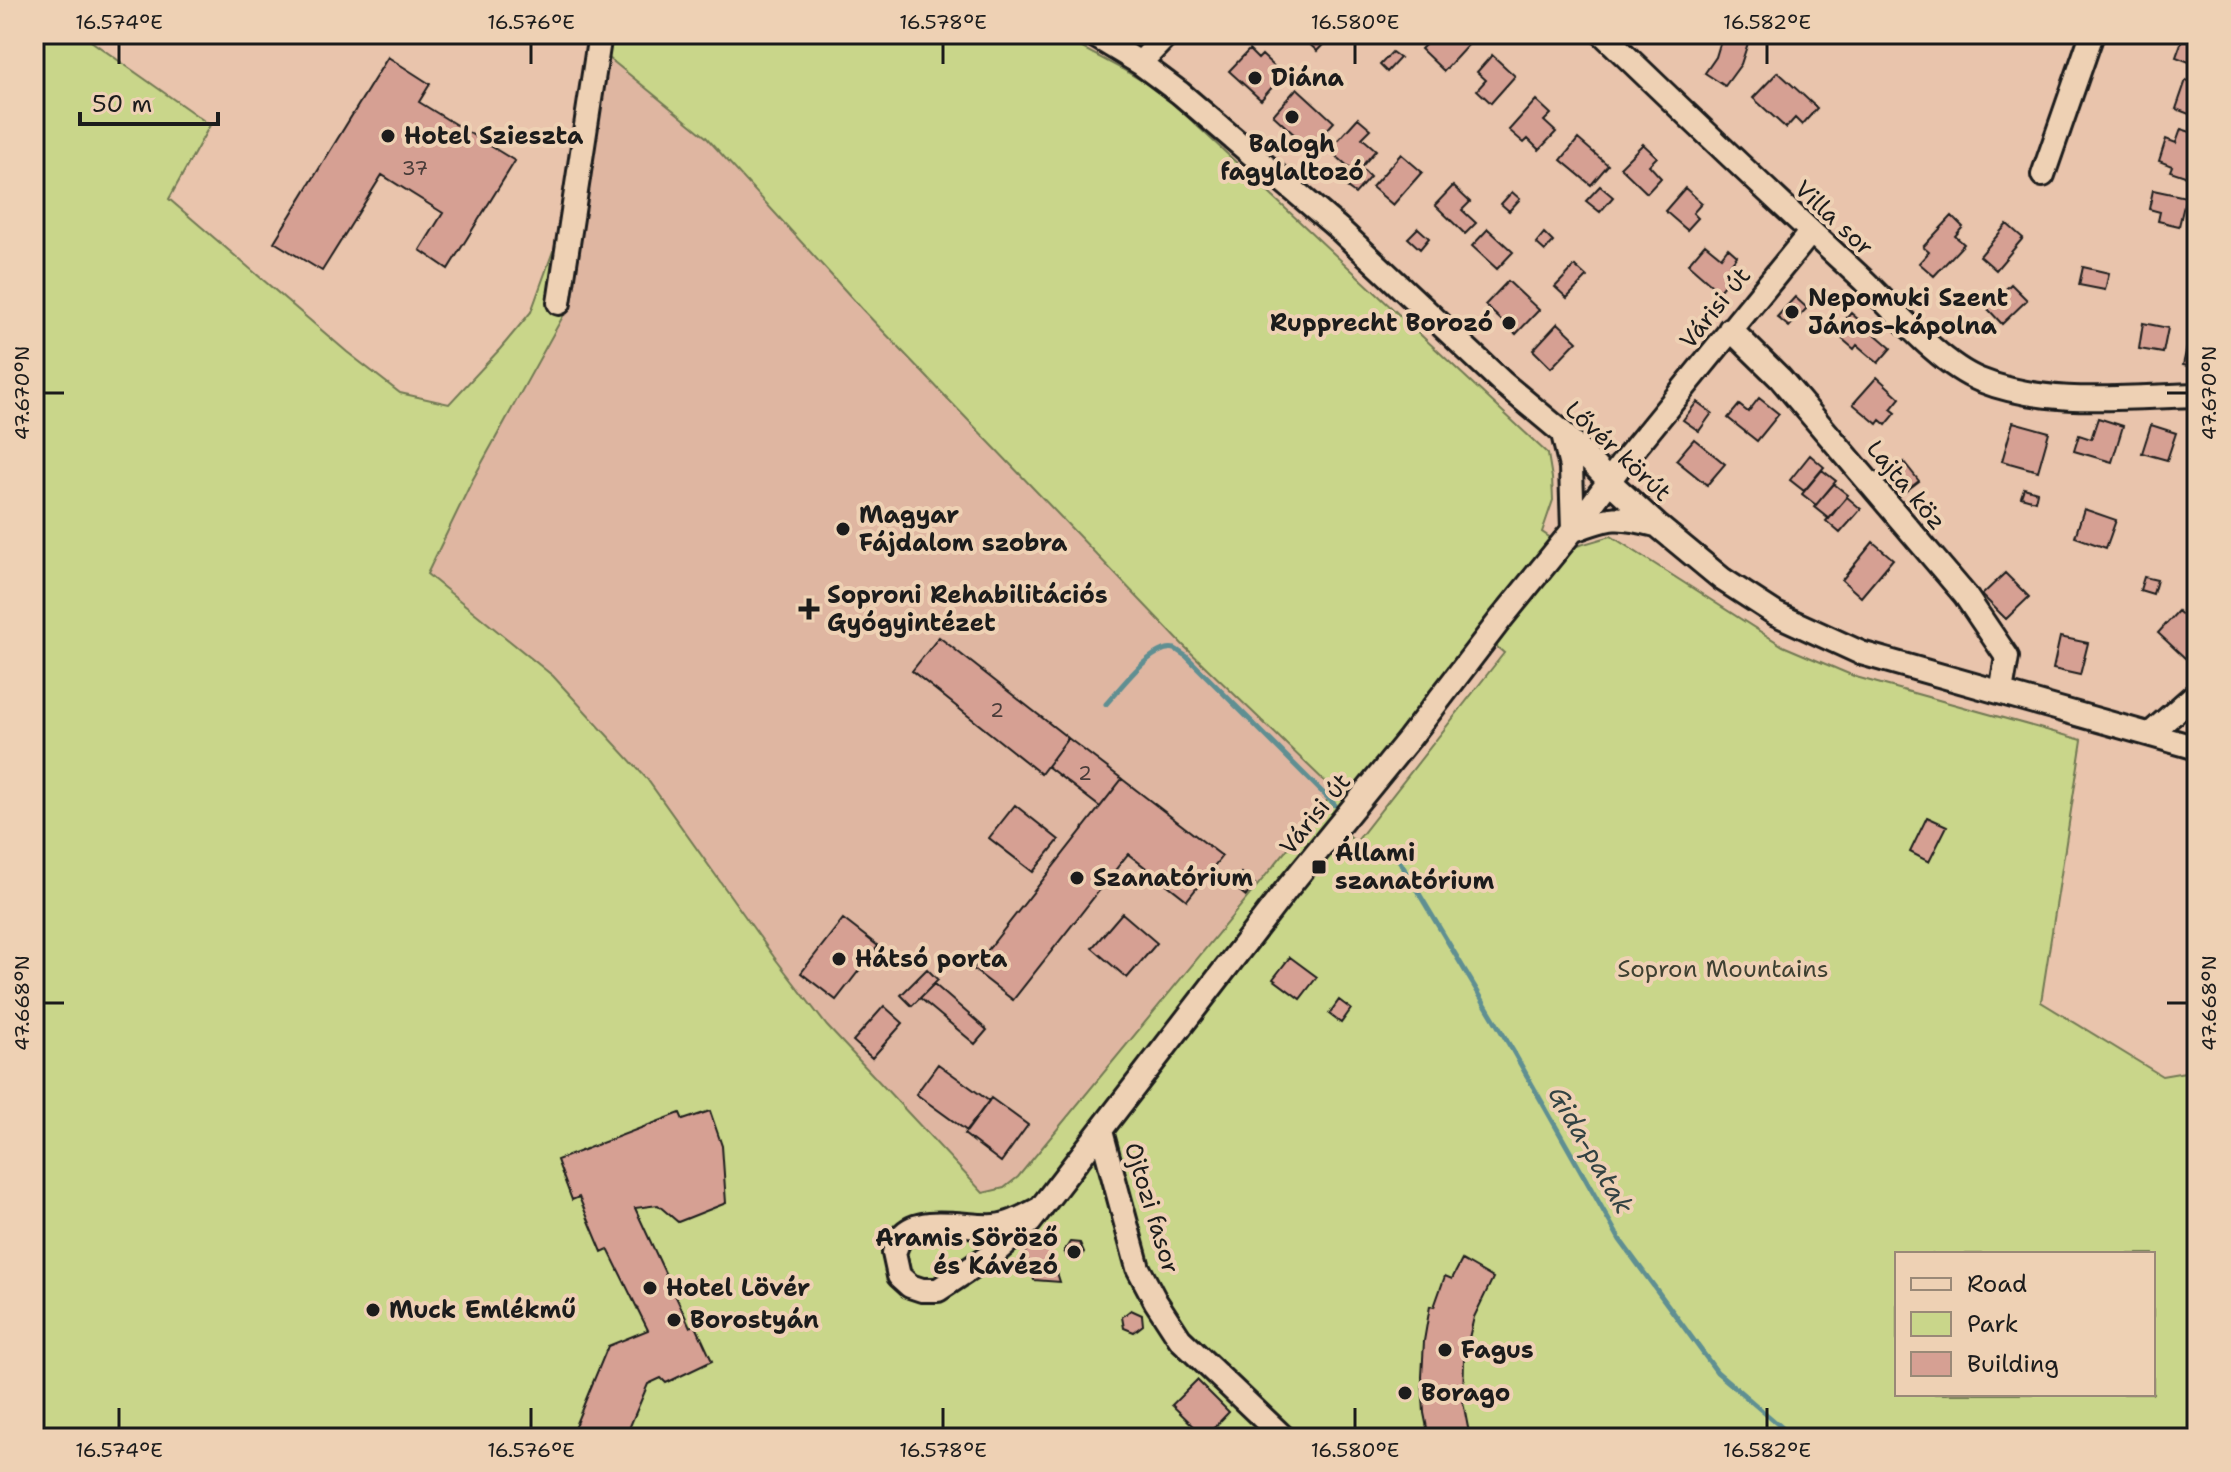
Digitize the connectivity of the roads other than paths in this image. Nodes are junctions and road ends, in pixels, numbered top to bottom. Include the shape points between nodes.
1 (600, 34) edge
2 (1168, 34) edge
3 (1603, 34) edge
4 (2092, 34) edge
5 (1100, 36) edge
6 (1140, 63) junction
7 (2043, 175) dead end
8 (1810, 233) junction
9 (559, 303) dead end
10 (1730, 329) junction
11 (2197, 395) edge
12 (1563, 433) junction
13 (1609, 481) junction
14 (1658, 526) junction
15 (1573, 530) junction
16 (2001, 692) junction
17 (2197, 693) edge
18 (2150, 734) junction
19 (2197, 748) edge
20 (1101, 1131) junction
21 (1041, 1208) junction
22 (1284, 1438) edge

1 - 9 street
2 - 6 street
3 - 8 street, Villa sor
4 - 7 street
5 - 6 street, Lővér körút
6 - 12 street, Lővér körút via 1338,228
8 - 10 street, Várisi út
8 - 11 street, Villa sor via 1933,347 1977,379 2040,395
10 - 13 street, Várisi út
10 - 16 street, Lajta köz via 1780,378 1965,595 2007,657
12 - 13 street, Lővér körút
12 - 15 street via 1571,467
13 - 14 street, Lővér körút
13 - 15 street, Várisi út
14 - 15 street via 1629,518 1604,519
14 - 16 street, Lővér körút via 1722,579 1776,614 1861,653
15 - 20 street, Várisi út
16 - 18 street, Lővér körút
17 - 18 street
18 - 19 street, Lővér körút
20 - 21 street, Várisi út
20 - 22 street, Ojtozi fasor via 1138,1268 1156,1302 1180,1339
21 - 21 street, Várisi út via 997,1226 919,1225 905,1232 894,1253 899,1276 910,1286 938,1290 997,1251

